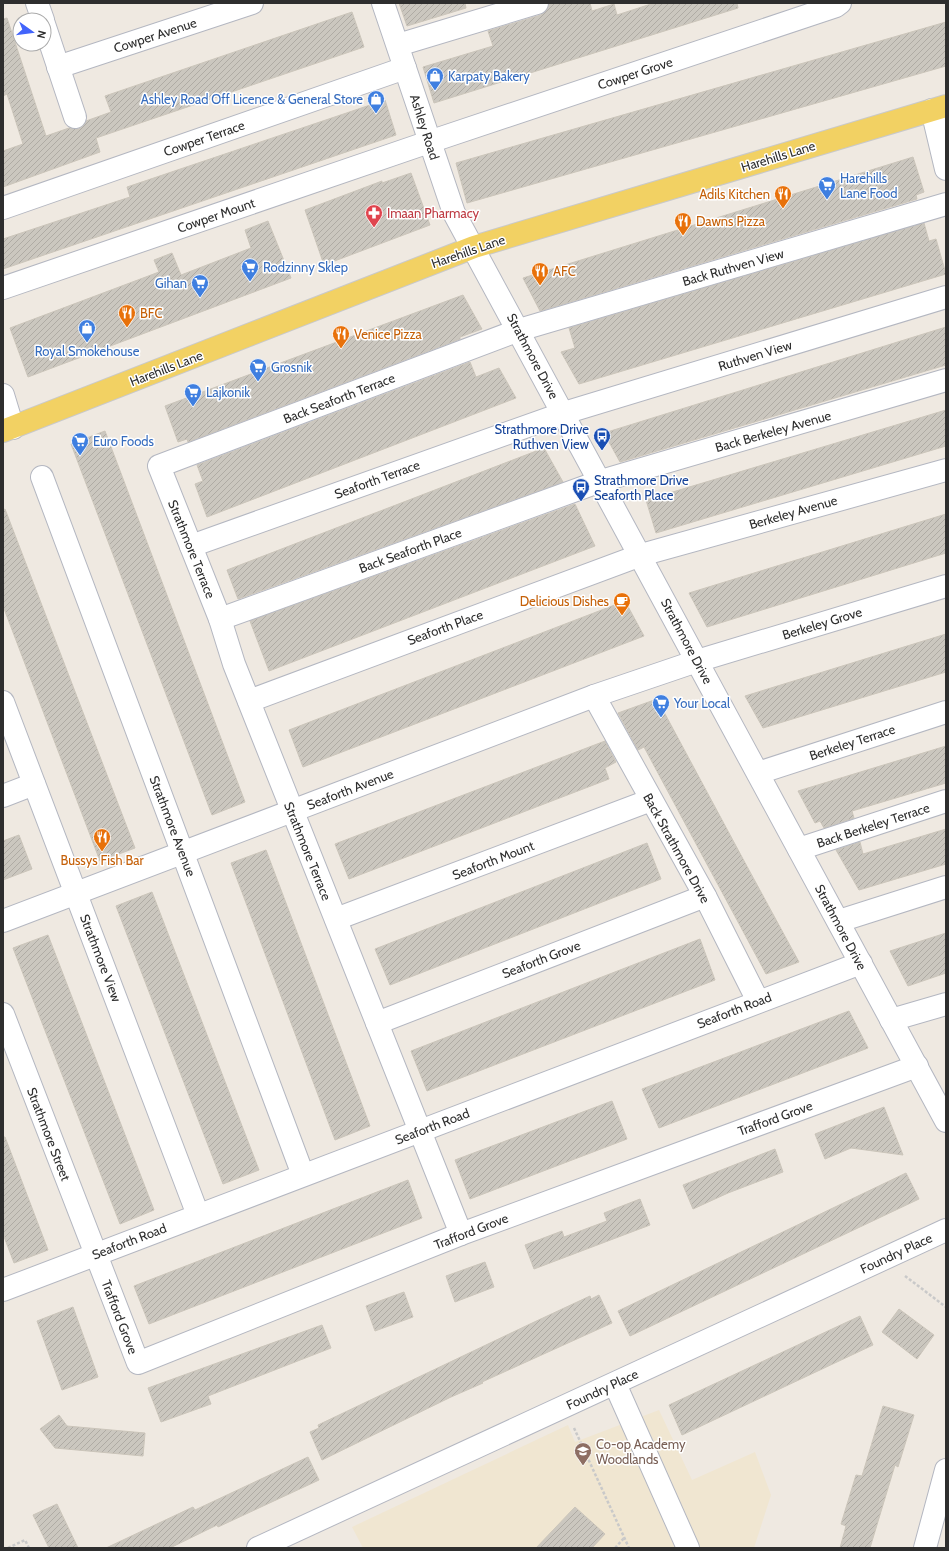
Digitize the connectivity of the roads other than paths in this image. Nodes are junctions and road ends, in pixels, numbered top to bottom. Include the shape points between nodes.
1 (252, 3) edge
2 (383, 3) edge
3 (537, 3) edge
4 (840, 3) edge
5 (398, 45) junction
6 (52, 49) edge
7 (58, 67) junction
8 (405, 68) junction
9 (939, 108) edge
10 (75, 117) dead end
11 (429, 142) junction
12 (946, 169) edge
13 (946, 204) edge
14 (3, 208) edge
15 (474, 247) junction
16 (3, 288) edge
17 (946, 297) edge
18 (519, 330) junction
19 (946, 380) edge
20 (3, 395) edge
21 (564, 413) junction
22 (8, 430) edge
23 (159, 466) joint
24 (946, 470) edge
25 (42, 477) dead end
26 (601, 481) junction
27 (191, 546) junction
28 (641, 555) junction
29 (946, 586) edge
30 (220, 619) junction
31 (698, 661) junction
32 (594, 696) junction
33 (249, 701) junction
34 (4, 707) edge
35 (946, 712) edge
36 (758, 772) junction
37 (34, 784) junction
38 (3, 796) edge
39 (651, 800) junction
40 (946, 801) edge
41 (292, 810) junction
42 (799, 849) junction
43 (183, 852) junction
44 (946, 887) edge
45 (76, 894) junction
46 (705, 896) junction
47 (336, 919) junction
48 (3, 920) edge
49 (838, 921) junction
50 (861, 962) junction
51 (758, 1001) junction
52 (946, 1004) edge
53 (3, 1014) edge
54 (891, 1020) junction
55 (377, 1023) junction
56 (916, 1066) junction
57 (946, 1121) edge
58 (420, 1130) junction
59 (304, 1175) junction
60 (198, 1215) junction
61 (946, 1230) edge
62 (461, 1234) junction
63 (95, 1254) junction
64 (3, 1290) edge
65 (615, 1384) junction
66 (946, 1470) edge
67 (258, 1548) edge
68 (688, 1548) edge
69 (924, 1548) edge

1 - 7 street, Cowper Avenue
2 - 5 street, Ashley Road
3 - 5 street
4 - 11 street, Cowper Grove
5 - 8 street, Ashley Road
6 - 7 street
7 - 10 street
8 - 11 street, Ashley Road
8 - 14 street, Cowper Terrace
9 - 12 street
9 - 15 main road, Harehills Lane
11 - 15 street, Ashley Road via 454,213
11 - 16 street, Cowper Mount
13 - 18 street, Back Ruthven View
15 - 18 street, Strathmore Drive
15 - 22 main road, Harehills Lane
17 - 21 street, Ruthven View
18 - 21 street, Strathmore Drive
18 - 23 street, Back Seaforth Terrace
19 - 26 street, Back Berkeley Avenue
20 - 22 street
21 - 26 street, Strathmore Drive
21 - 27 street, Seaforth Terrace
23 - 27 street, Strathmore Terrace
24 - 28 street, Berkeley Avenue
25 - 43 street, Strathmore Avenue
26 - 28 street, Strathmore Drive
26 - 30 street, Back Seaforth Place
27 - 30 street, Strathmore Terrace
28 - 31 street, Strathmore Drive
28 - 33 street, Seaforth Place
29 - 31 street, Berkeley Grove
30 - 33 street, Strathmore Terrace
31 - 32 street, Seaforth Avenue
31 - 36 street, Strathmore Drive
32 - 39 street, Back Strathmore Drive
32 - 41 street, Seaforth Avenue
33 - 41 street, Strathmore Terrace
34 - 37 street, Strathmore View
35 - 36 street, Berkeley Terrace
36 - 42 street, Strathmore Drive
37 - 38 street
37 - 45 street, Strathmore View
39 - 46 street, Back Strathmore Drive
39 - 47 street, Seaforth Mount
40 - 42 street, Back Berkeley Terrace
41 - 43 street, Seaforth Avenue
41 - 47 street, Strathmore Terrace
42 - 49 street, Strathmore Drive
43 - 45 street, Seaforth Avenue
43 - 59 street, Strathmore Avenue
44 - 49 street
45 - 48 street, Seaforth Avenue
45 - 60 street, Strathmore View
46 - 51 street, Back Strathmore Drive
46 - 55 street, Seaforth Grove
47 - 55 street, Strathmore Terrace
49 - 50 street, Strathmore Drive
50 - 51 street, Seaforth Road
50 - 54 street, Strathmore Drive
51 - 58 street, Seaforth Road
52 - 54 street
53 - 63 street, Strathmore Street
54 - 56 street, Strathmore Drive
55 - 58 street, Strathmore Terrace
56 - 57 street, Strathmore Drive
56 - 62 street, Trafford Grove
58 - 59 street, Seaforth Road
58 - 62 street, Strathmore Terrace
59 - 60 street, Seaforth Road
60 - 63 street, Seaforth Road
61 - 65 street, Foundry Place
62 - 63 street, Trafford Grove via 138,1363
63 - 64 street, Seaforth Road
65 - 67 street, Foundry Place
65 - 68 street
66 - 69 street

